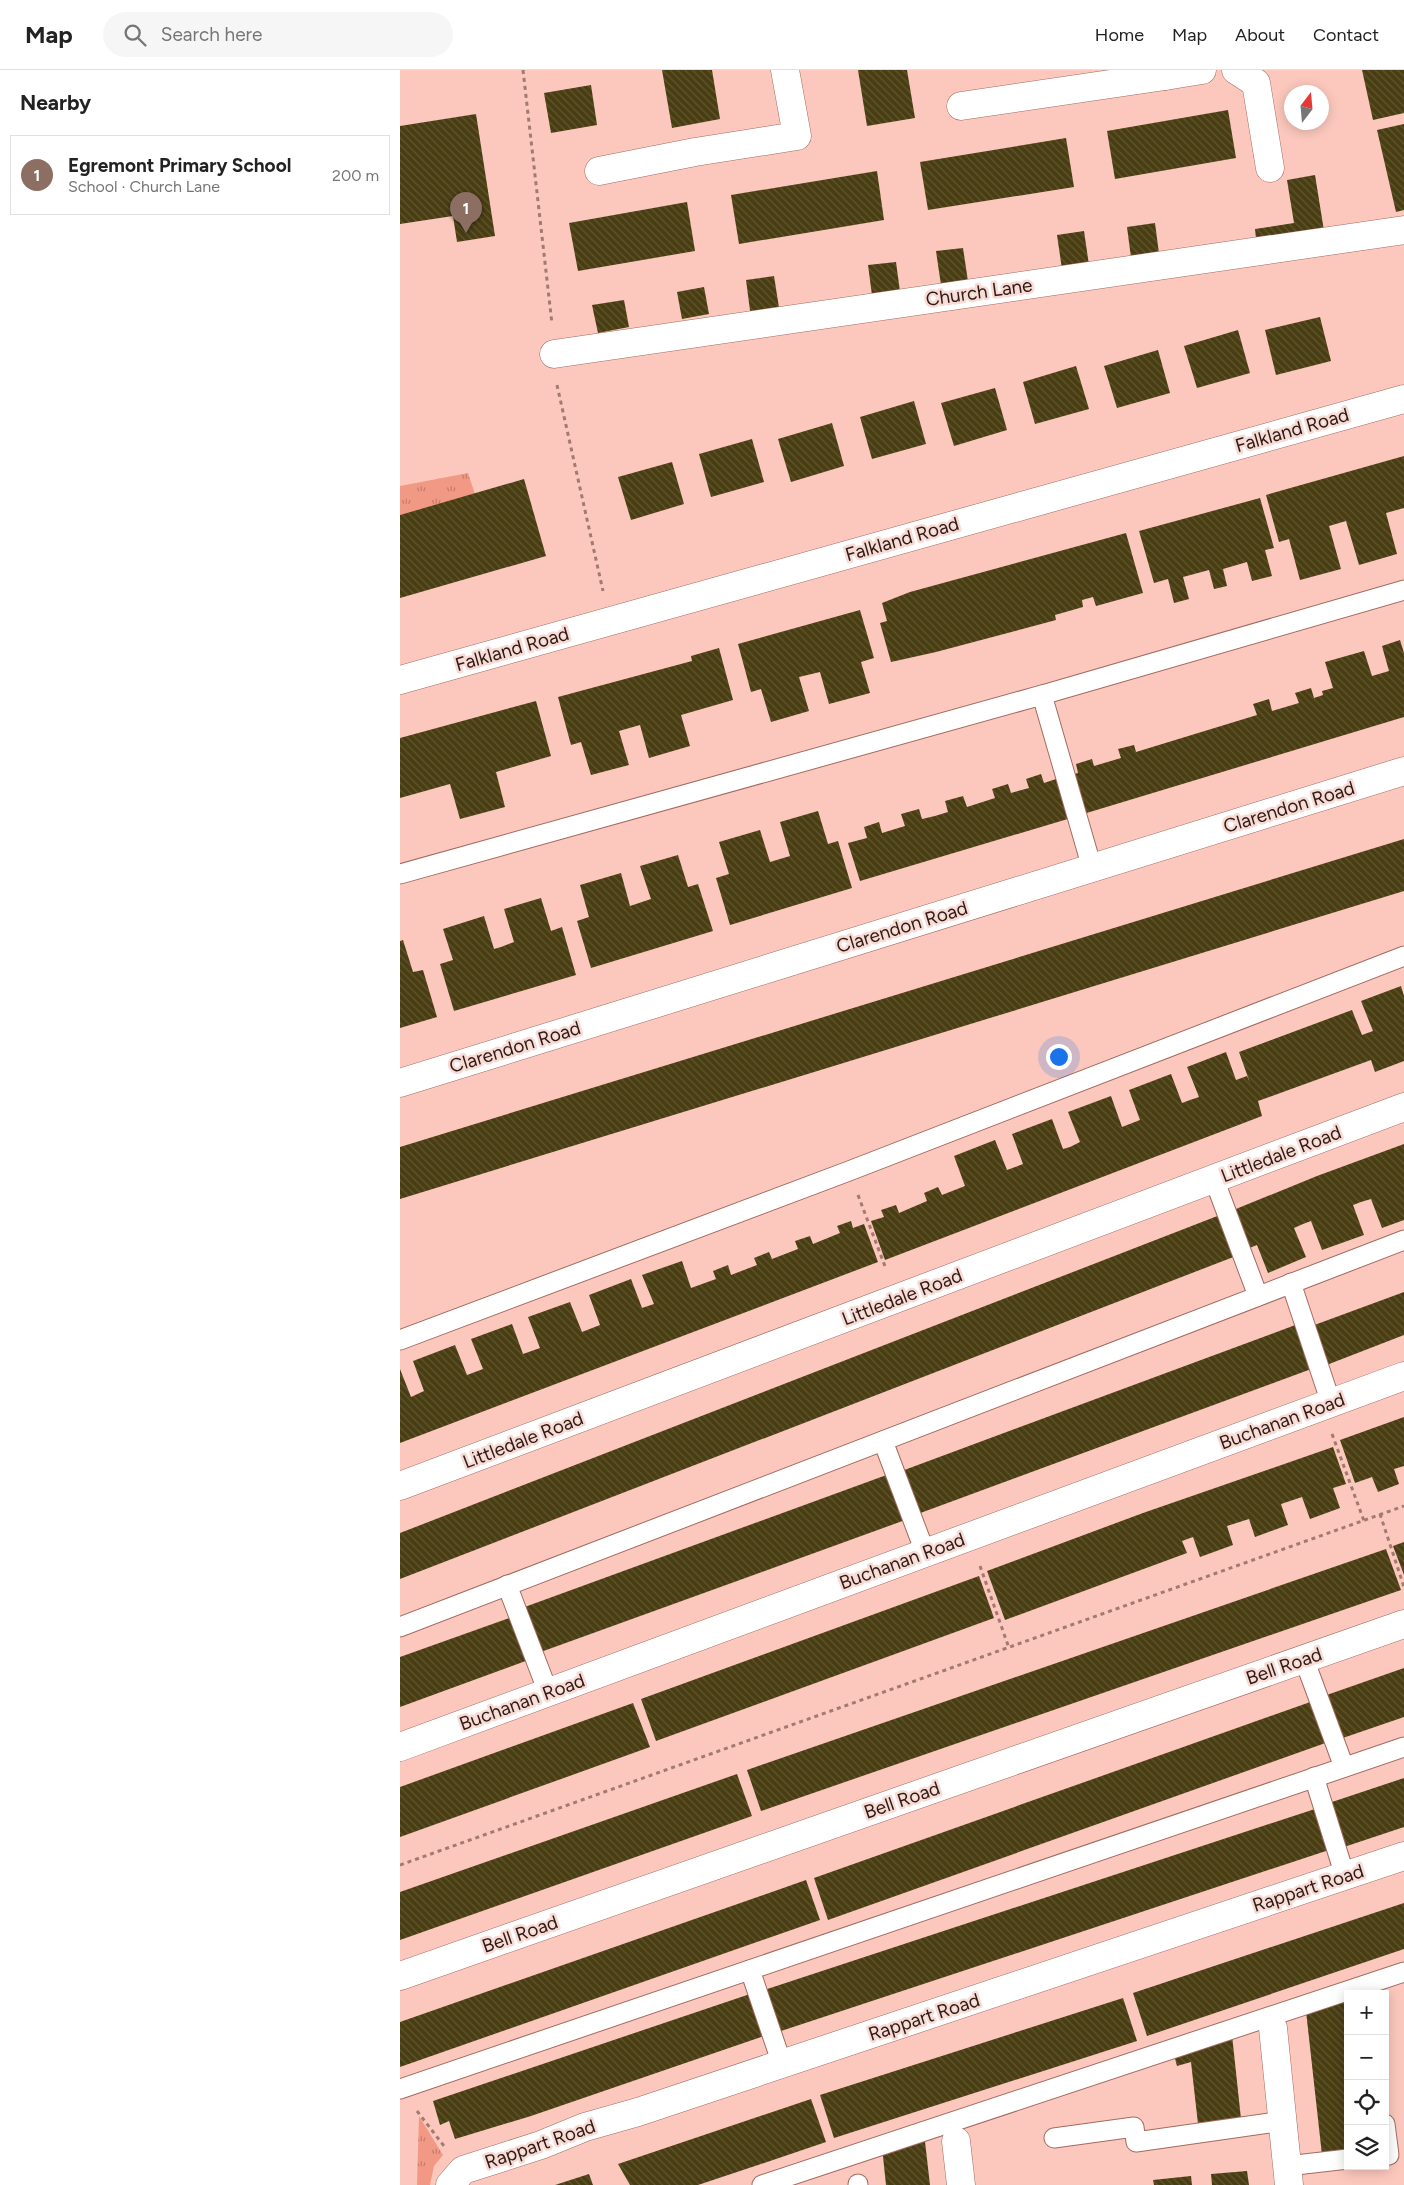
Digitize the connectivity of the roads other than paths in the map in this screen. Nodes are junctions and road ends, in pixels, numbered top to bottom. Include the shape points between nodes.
1 (785, 70) edge
2 (1202, 70) edge
3 (1236, 70) edge
4 (1164, 73) edge
5 (961, 106) dead end
6 (1270, 168) dead end
7 (599, 171) dead end
8 (1404, 230) edge
9 (554, 354) dead end
10 (1404, 399) edge
11 (1404, 590) edge
12 (400, 680) edge
13 (1042, 695) junction
14 (1404, 771) edge
15 (1092, 868) junction
16 (400, 874) edge
17 (1404, 956) edge
18 (400, 1083) edge
19 (1404, 1107) edge
20 (1214, 1179) junction
21 (1404, 1240) edge
22 (1291, 1283) junction
23 (1258, 1296) junction
24 (400, 1340) edge
25 (1404, 1376) edge
26 (1326, 1405) junction
27 (883, 1441) junction
28 (400, 1486) edge
29 (926, 1552) junction
30 (508, 1585) junction
31 (1404, 1624) edge
32 (400, 1627) edge
33 (1304, 1659) junction
34 (548, 1692) junction
35 (1404, 1746) edge
36 (400, 1747) edge
37 (1344, 1767) junction
38 (1314, 1777) junction
39 (1404, 1856) edge
40 (1345, 1876) junction
41 (750, 1970) junction
42 (1404, 1972) edge
43 (400, 1976) edge
44 (1273, 2028) dead end
45 (782, 2064) junction
46 (400, 2089) edge
47 (1283, 2121) junction
48 (1385, 2125) edge
49 (1054, 2138) dead end
50 (956, 2141) dead end
51 (1393, 2154) edge
52 (1344, 2160) edge
53 (1288, 2176) edge
54 (457, 2178) edge
55 (762, 2185) edge
56 (961, 2185) edge

1 - 7 street via 797,136
2 - 4 street
3 - 6 street via 1256,83
4 - 5 street
8 - 9 street, Church Lane
10 - 12 street, Falkland Road
11 - 13 lane
13 - 15 lane
13 - 16 lane
14 - 15 street, Clarendon Road
15 - 18 street, Clarendon Road
17 - 24 lane via 849,1171
19 - 20 street, Littledale Road
20 - 23 lane
20 - 28 street, Littledale Road
21 - 22 lane
22 - 23 lane
22 - 26 lane
23 - 27 lane
25 - 26 street, Buchanan Road
26 - 29 street, Buchanan Road
27 - 29 lane
27 - 30 lane
29 - 34 street, Buchanan Road
30 - 32 lane
30 - 34 lane
31 - 33 street, Bell Road
33 - 37 lane
33 - 43 street, Bell Road
34 - 36 street, Buchanan Road
35 - 37 lane
37 - 38 lane
38 - 40 lane
38 - 41 lane
39 - 40 street, Rappart Road
40 - 45 street, Rappart Road
41 - 45 lane
41 - 46 lane
42 - 55 lane
44 - 47 street
45 - 54 street, Rappart Road via 585,2128
47 - 49 lane via 1136,2142 1134,2127
47 - 53 street
48 - 51 lane
50 - 56 street
52 - 53 lane

